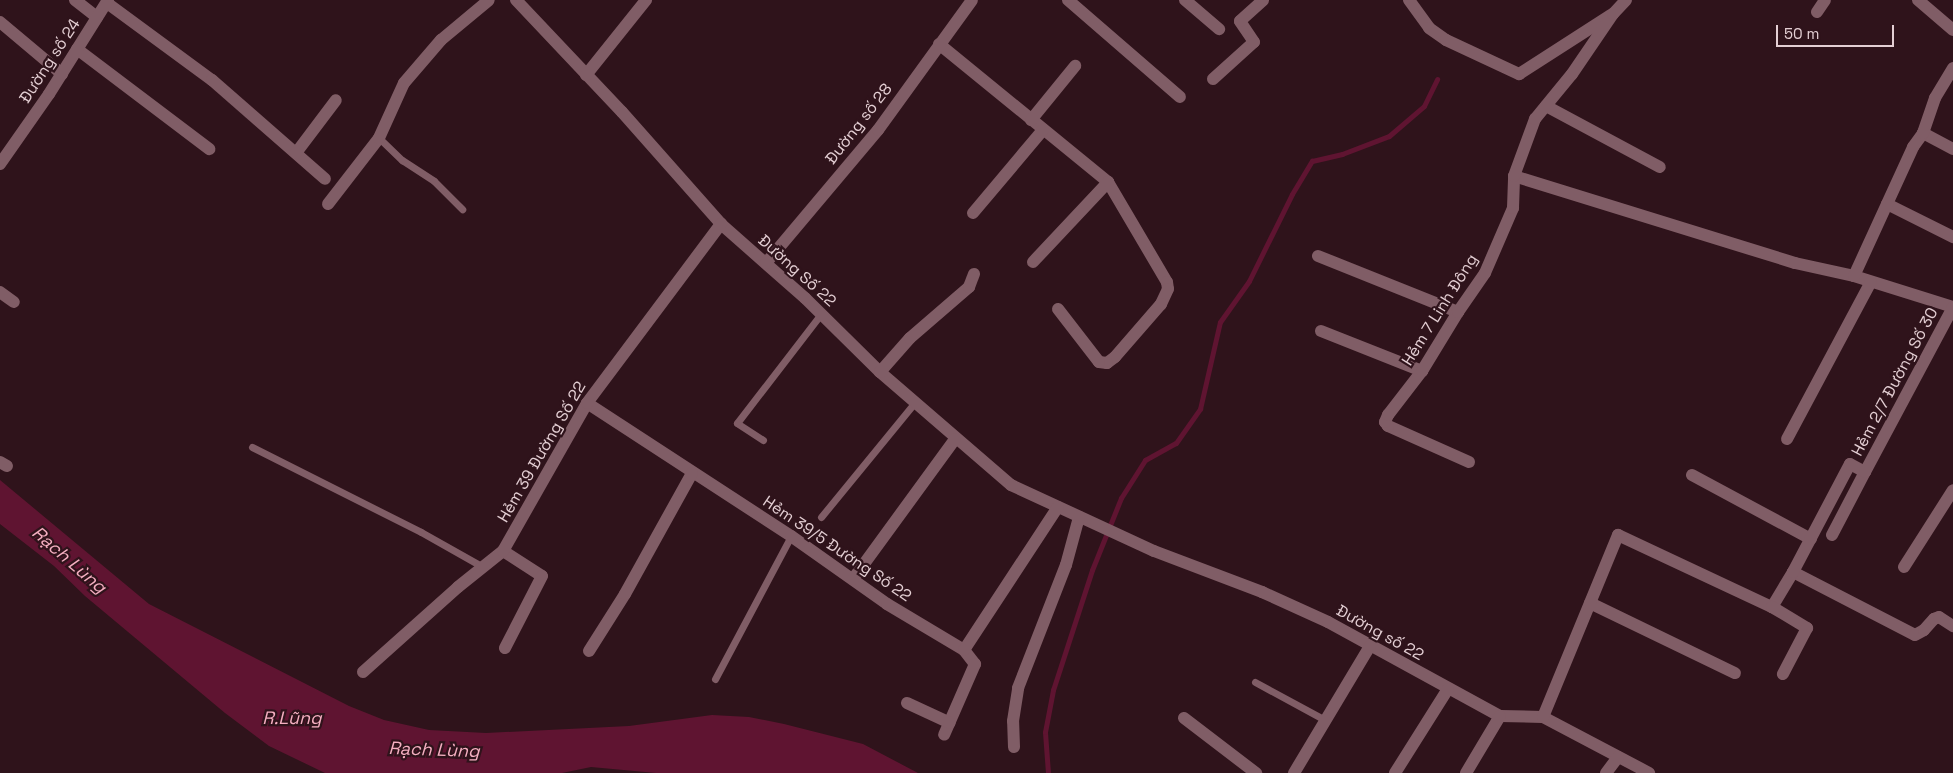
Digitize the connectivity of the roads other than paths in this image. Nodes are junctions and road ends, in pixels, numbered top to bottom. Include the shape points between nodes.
1 (75, 0) edge
2 (489, 0) edge
3 (516, 0) edge
4 (646, 0) edge
5 (972, 0) edge
6 (1068, 0) edge
7 (1185, 0) edge
8 (1263, 0) edge
9 (1409, 0) edge
10 (1626, 0) edge
11 (1826, 0) edge
12 (1918, 0) edge
13 (108, 1) edge
14 (1817, 12) dead end
15 (1613, 14) junction
16 (97, 17) junction
17 (0, 22) edge
18 (1219, 29) dead end
19 (1953, 30) edge
20 (939, 44) junction
21 (77, 49) junction
22 (1075, 66) dead end
23 (1953, 68) edge
24 (62, 74) junction
25 (586, 75) junction
26 (1213, 79) dead end
27 (1180, 97) dead end
28 (336, 100) dead end
29 (1546, 106) junction
30 (1031, 120) junction
31 (1043, 130) junction
32 (1923, 133) junction
33 (378, 138) junction
34 (209, 149) dead end
35 (1953, 149) edge
36 (296, 153) junction
37 (1, 159) edge
38 (1660, 167) dead end
39 (1514, 176) junction
40 (325, 179) dead end
41 (1108, 182) junction
42 (328, 204) dead end
43 (1887, 204) junction
44 (462, 209) dead end
45 (973, 213) dead end
46 (721, 224) junction
47 (1953, 237) edge
48 (1318, 256) dead end
49 (1034, 262) dead end
50 (766, 263) junction
51 (974, 274) dead end
52 (1854, 276) junction
53 (1871, 282) junction
54 (0, 292) edge
55 (14, 302) dead end
56 (1953, 307) edge
57 (1058, 309) dead end
58 (1458, 312) junction
59 (821, 314) junction
60 (1321, 331) dead end
61 (1422, 371) junction
62 (880, 372) junction
63 (914, 402) junction
64 (586, 403) junction
65 (955, 438) junction
66 (1787, 439) dead end
67 (763, 440) dead end
68 (252, 447) dead end
69 (1469, 462) dead end
70 (1865, 472) junction
71 (692, 473) junction
72 (1692, 475) dead end
73 (1953, 490) edge
74 (1058, 507) junction
75 (821, 517) dead end
76 (1079, 517) junction
77 (1091, 523) joint
78 (1832, 535) dead end
79 (791, 536) junction
80 (1811, 539) junction
81 (503, 551) junction
82 (483, 567) junction
83 (1904, 567) dead end
84 (1793, 572) junction
85 (853, 579) junction
86 (1590, 603) junction
87 (1772, 606) junction
88 (1953, 626) edge
89 (1370, 646) junction
90 (505, 648) dead end
91 (964, 650) junction
92 (589, 651) dead end
93 (363, 672) dead end
94 (1736, 673) dead end
95 (1783, 674) dead end
96 (715, 679) dead end
97 (1255, 682) dead end
98 (1448, 689) junction
99 (907, 703) dead end
100 (1500, 716) junction
101 (1184, 718) dead end
102 (1543, 718) junction
103 (1325, 720) junction
104 (950, 722) junction
105 (944, 735) dead end
106 (1014, 748) dead end
107 (1618, 757) junction
108 (1256, 773) edge
109 (1294, 773) edge
110 (1395, 773) edge
111 (1466, 773) edge
112 (1606, 773) edge
113 (1649, 773) edge

1 - 16 street
2 - 33 street via 441,40 404,83
3 - 25 street, Đường Số 22
4 - 25 street
5 - 20 street, Đường số 28
6 - 27 street
7 - 18 street
8 - 26 street via 1240,21 1254,42
9 - 15 street via 1429,28 1446,40 1519,74
10 - 15 street, Hẻm 7 Linh Đông
11 - 14 street
12 - 19 street
13 - 16 street, Đường số 24
13 - 36 street via 212,80
15 - 29 street, Hẻm 7 Linh Đông
16 - 21 street, Đường số 24
17 - 24 street
20 - 30 street
20 - 50 street, Đường số 28 via 878,130
21 - 24 street, Đường số 24
21 - 34 street
22 - 30 street
23 - 32 street via 1935,98
24 - 37 street, Đường số 24
25 - 46 street, Đường Số 22
28 - 36 street
29 - 38 street
29 - 39 street, Hẻm 7 Linh Đông via 1535,119
30 - 31 street
31 - 41 street
31 - 45 street
32 - 35 street
32 - 43 street via 1913,147
33 - 42 street
33 - 44 lane via 402,160 434,181
36 - 40 street
39 - 52 street via 1795,263
39 - 58 street, Hẻm 7 Linh Đông via 1513,208 1485,274
41 - 49 street
41 - 57 street via 1168,282 1168,290 1161,304 1107,363 1099,362
43 - 47 street
43 - 52 street
46 - 50 street, Đường Số 22
46 - 64 street, Hẻm 39 Đường Số 22
48 - 58 street
50 - 59 street, Đường Số 22
51 - 62 street via 969,287 910,338
52 - 53 street
53 - 56 street
53 - 66 street
54 - 55 street
56 - 70 street, Hẻm 2/7 Đường Số 30
58 - 61 street, Hẻm 7 Linh Đông
59 - 62 street, Đường Số 22
59 - 67 lane via 737,423
60 - 61 street
61 - 69 street, Hẻm 7 Linh Đông via 1385,422
62 - 63 street, Đường Số 22
63 - 65 street, Đường Số 22
63 - 75 lane
64 - 71 street, Hẻm 39/5 Đường Số 22
64 - 81 street, Hẻm 39 Đường Số 22
65 - 74 street, Đường Số 22 via 1011,485
65 - 85 street
68 - 82 lane
70 - 78 street, Hẻm 2/7 Đường Số 30
70 - 80 street, Hẻm 2/7 Đường Số 30 via 1850,464
71 - 79 street, Hẻm 39/5 Đường Số 22
71 - 92 street via 625,594
72 - 80 street
73 - 83 street
74 - 76 street, Đường Số 22
74 - 91 street
76 - 77 street, Đường Số 22
76 - 106 street via 1066,565 1018,688 1013,721
77 - 89 street, Đường số 22 via 1262,592 1328,622
79 - 85 street, Hẻm 39/5 Đường Số 22
79 - 96 lane
80 - 84 street
81 - 82 street, Hẻm 39 Đường Số 22
81 - 90 street via 542,576
82 - 93 street, Hẻm 39 Đường Số 22
84 - 87 street
84 - 88 street via 1914,635 1939,617
85 - 91 street, Hẻm 39/5 Đường Số 22 via 887,604
86 - 87 street via 1618,535
86 - 94 street
86 - 102 street
87 - 95 street via 1807,628
89 - 98 street, Đường số 22
89 - 103 street
91 - 104 street via 975,664
97 - 103 lane
98 - 100 street, Đường số 22
98 - 110 street
99 - 104 street
100 - 102 street, Đường số 22
100 - 111 street
101 - 108 street
102 - 107 street, Đường số 22
103 - 109 street
104 - 105 street
107 - 112 street
107 - 113 street, Đường số 22

